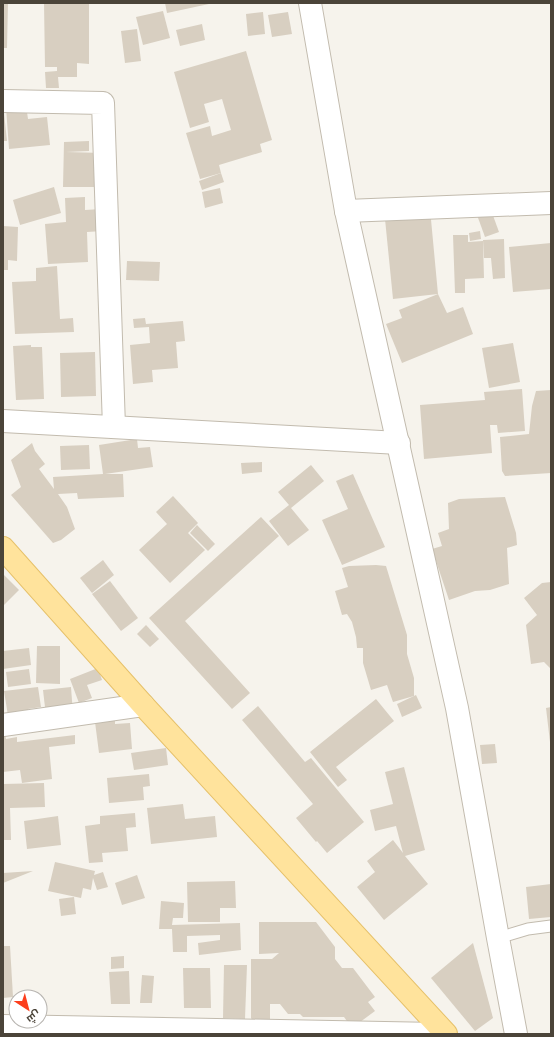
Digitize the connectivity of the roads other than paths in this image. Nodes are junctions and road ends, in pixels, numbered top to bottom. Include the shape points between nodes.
1 (310, 3) edge
2 (3, 101) edge
3 (551, 203) edge
4 (346, 211) junction
5 (3, 421) edge
6 (114, 427) junction
7 (399, 443) junction
8 (3, 548) edge
9 (143, 706) junction
10 (3, 725) edge
11 (551, 926) edge
12 (498, 938) junction
13 (3, 1026) edge
14 (437, 1034) edge
15 (446, 1034) edge
16 (516, 1034) edge

1 - 4 street
2 - 6 street via 103,103
3 - 4 street
4 - 7 street
5 - 6 street
6 - 7 street
7 - 12 street via 457,708
8 - 9 main road
9 - 10 street
9 - 15 main road
11 - 12 lane via 528,929
12 - 16 street
13 - 14 street

